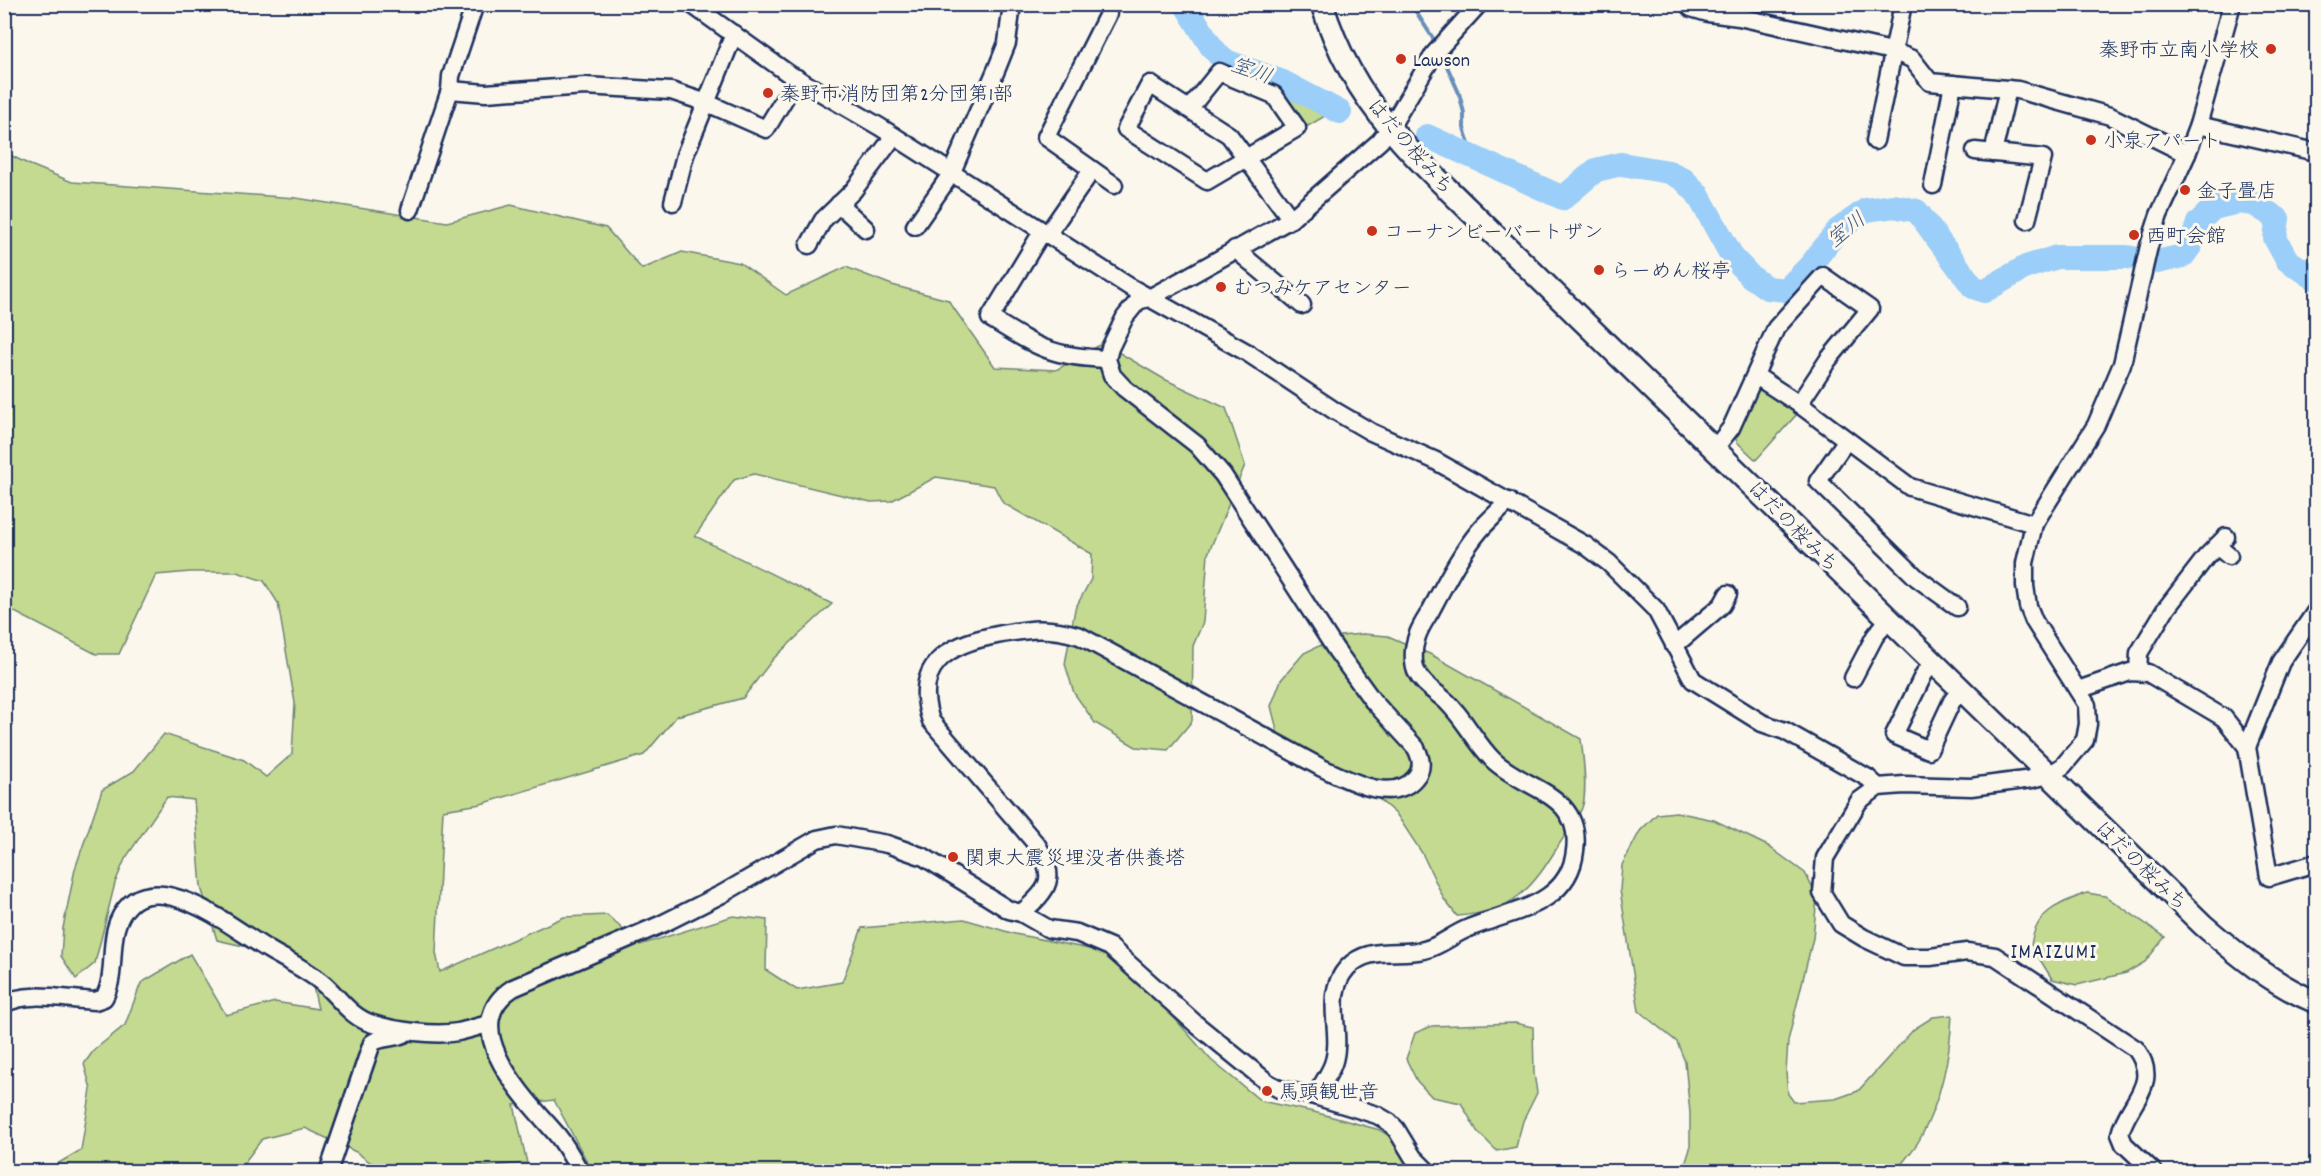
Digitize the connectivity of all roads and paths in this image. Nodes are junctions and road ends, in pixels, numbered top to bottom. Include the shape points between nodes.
1 (475, 4) edge
2 (691, 4) edge
3 (1012, 4) edge
4 (1322, 4) edge
5 (1479, 4) edge
6 (1688, 4) edge
7 (1903, 4) edge
8 (2232, 4) edge
9 (1742, 11) edge
10 (1108, 14) dead end
11 (734, 34) junction
12 (1892, 51) junction
13 (797, 78) junction
14 (1953, 84) junction
15 (2008, 89) junction
16 (450, 90) junction
17 (706, 103) junction
18 (1189, 109) junction
19 (2198, 125) junction
20 (1390, 128) junction
21 (894, 136) junction
22 (1875, 141) dead end
23 (1975, 151) dead end
24 (2316, 152) edge
25 (1993, 153) junction
26 (2187, 154) junction
27 (1247, 159) junction
28 (1092, 170) junction
29 (951, 174) junction
30 (1113, 185) dead end
31 (1933, 185) dead end
32 (673, 202) dead end
33 (839, 204) junction
34 (410, 210) dead end
35 (1291, 219) junction
36 (2027, 220) dead end
37 (915, 226) dead end
38 (866, 229) dead end
39 (1045, 234) junction
40 (809, 245) dead end
41 (1235, 249) junction
42 (1151, 297) junction
43 (1293, 305) dead end
44 (1107, 359) junction
45 (1756, 376) junction
46 (1799, 404) junction
47 (1846, 441) junction
48 (1715, 447) junction
49 (1509, 501) junction
50 (2034, 524) junction
51 (2224, 546) dead end
52 (1726, 603) dead end
53 (1957, 607) dead end
54 (2316, 611) edge
55 (1888, 619) junction
56 (1674, 646) junction
57 (1933, 663) junction
58 (2138, 672) junction
59 (1853, 678) dead end
60 (1961, 689) junction
61 (2078, 690) junction
62 (2247, 747) junction
63 (2049, 775) junction
64 (1878, 787) junction
65 (2316, 863) edge
66 (1022, 913) junction
67 (2316, 1002) edge
68 (4, 1004) edge
69 (489, 1024) junction
70 (407, 1032) junction
71 (1315, 1096) junction
72 (328, 1172) edge
73 (580, 1172) edge
74 (1428, 1172) edge
75 (2154, 1172) edge

1 - 16 street
2 - 11 street
3 - 29 street via 1007,43
4 - 20 main road, はだの桜みち via 1344,57
5 - 20 street via 1434,54
6 - 9 street via 1708,13
7 - 12 street
8 - 19 street
9 - 12 street
10 - 28 street via 1046,137
11 - 13 street
11 - 17 street
12 - 14 street via 1912,58 1930,82
12 - 22 street
13 - 17 street via 766,129
13 - 21 street
14 - 15 street
14 - 31 street
15 - 25 street
15 - 26 street via 2110,116
16 - 17 street via 486,93 585,86 671,91
16 - 34 street
17 - 32 street via 685,155
18 - 27 street via 1229,135
18 - 27 street via 1219,72 1274,95 1297,128
18 - 27 street via 1150,84 1126,129 1207,181
19 - 24 street
19 - 26 street
20 - 35 street via 1339,179
20 - 48 main road, はだの桜みち via 1468,209
21 - 29 street
21 - 33 street
23 - 25 street
25 - 36 street via 2043,158 2040,195
26 - 50 street via 2149,246 2122,363 2096,425
27 - 35 street
28 - 30 street
28 - 39 street
29 - 37 street
29 - 39 street
33 - 38 street
33 - 40 street via 823,220
35 - 41 street
39 - 42 street
39 - 44 street via 990,318 1049,351 1076,358
41 - 42 street
41 - 43 street
42 - 44 street via 1138,300 1125,317
42 - 49 street via 1248,353 1371,432 1434,460
44 - 66 street via 1112,375 1124,388 1197,445 1223,475 1336,650 1373,701 1416,748 1421,766 1418,776 1403,788 1377,789 1353,782 1080,636 1059,629 1033,628 962,644 936,664 928,677 926,705 931,721 1047,861 1049,878 1041,897
45 - 46 street
45 - 46 street via 1776,328 1823,276 1870,309 1827,360
45 - 48 street via 1731,428
46 - 47 street
47 - 50 street via 1910,487
47 - 53 street via 1818,481 1917,578
48 - 55 main road, はだの桜みち
49 - 56 street via 1585,544 1609,563 1656,610
49 - 71 street via 1479,531 1452,572 1416,640 1415,669 1423,683 1448,703 1492,759 1550,794 1568,813 1574,827 1575,851 1565,882 1538,903 1469,928 1439,945 1415,952 1365,955 1348,966 1337,981 1333,1063
50 - 61 street via 2025,563 2028,606
51 - 58 street via 2187,580 2165,610 2139,653
52 - 56 street
54 - 62 street via 2281,662
55 - 57 main road, はだの桜みち
55 - 59 street
56 - 64 street via 1694,680
57 - 60 main road, はだの桜みち
57 - 60 street via 1894,735 1929,750
58 - 61 street
58 - 62 street via 2170,684 2224,718
60 - 63 main road, はだの桜みち
61 - 63 street via 2087,705 2085,740 2073,757
62 - 65 street via 2269,877
63 - 64 street via 1971,787
63 - 67 main road, はだの桜みち via 2237,954
64 - 75 street via 1859,801 1825,858 1822,893 1841,924 1904,957 1967,952 1995,956 2130,1044 2144,1060 2144,1089 2121,1129 2121,1138
66 - 69 street via 995,903 924,857 887,844 836,835 817,839 662,924 513,988 496,1003
66 - 71 street via 1048,929 1077,933 1110,947 1267,1082 1279,1089
68 - 70 street via 14,998 104,998 109,989 114,935 121,914 132,901 162,894 200,908 320,981 361,1019
69 - 70 street via 441,1034
69 - 73 street via 506,1070
70 - 72 street via 372,1043
71 - 74 street via 1389,1122

